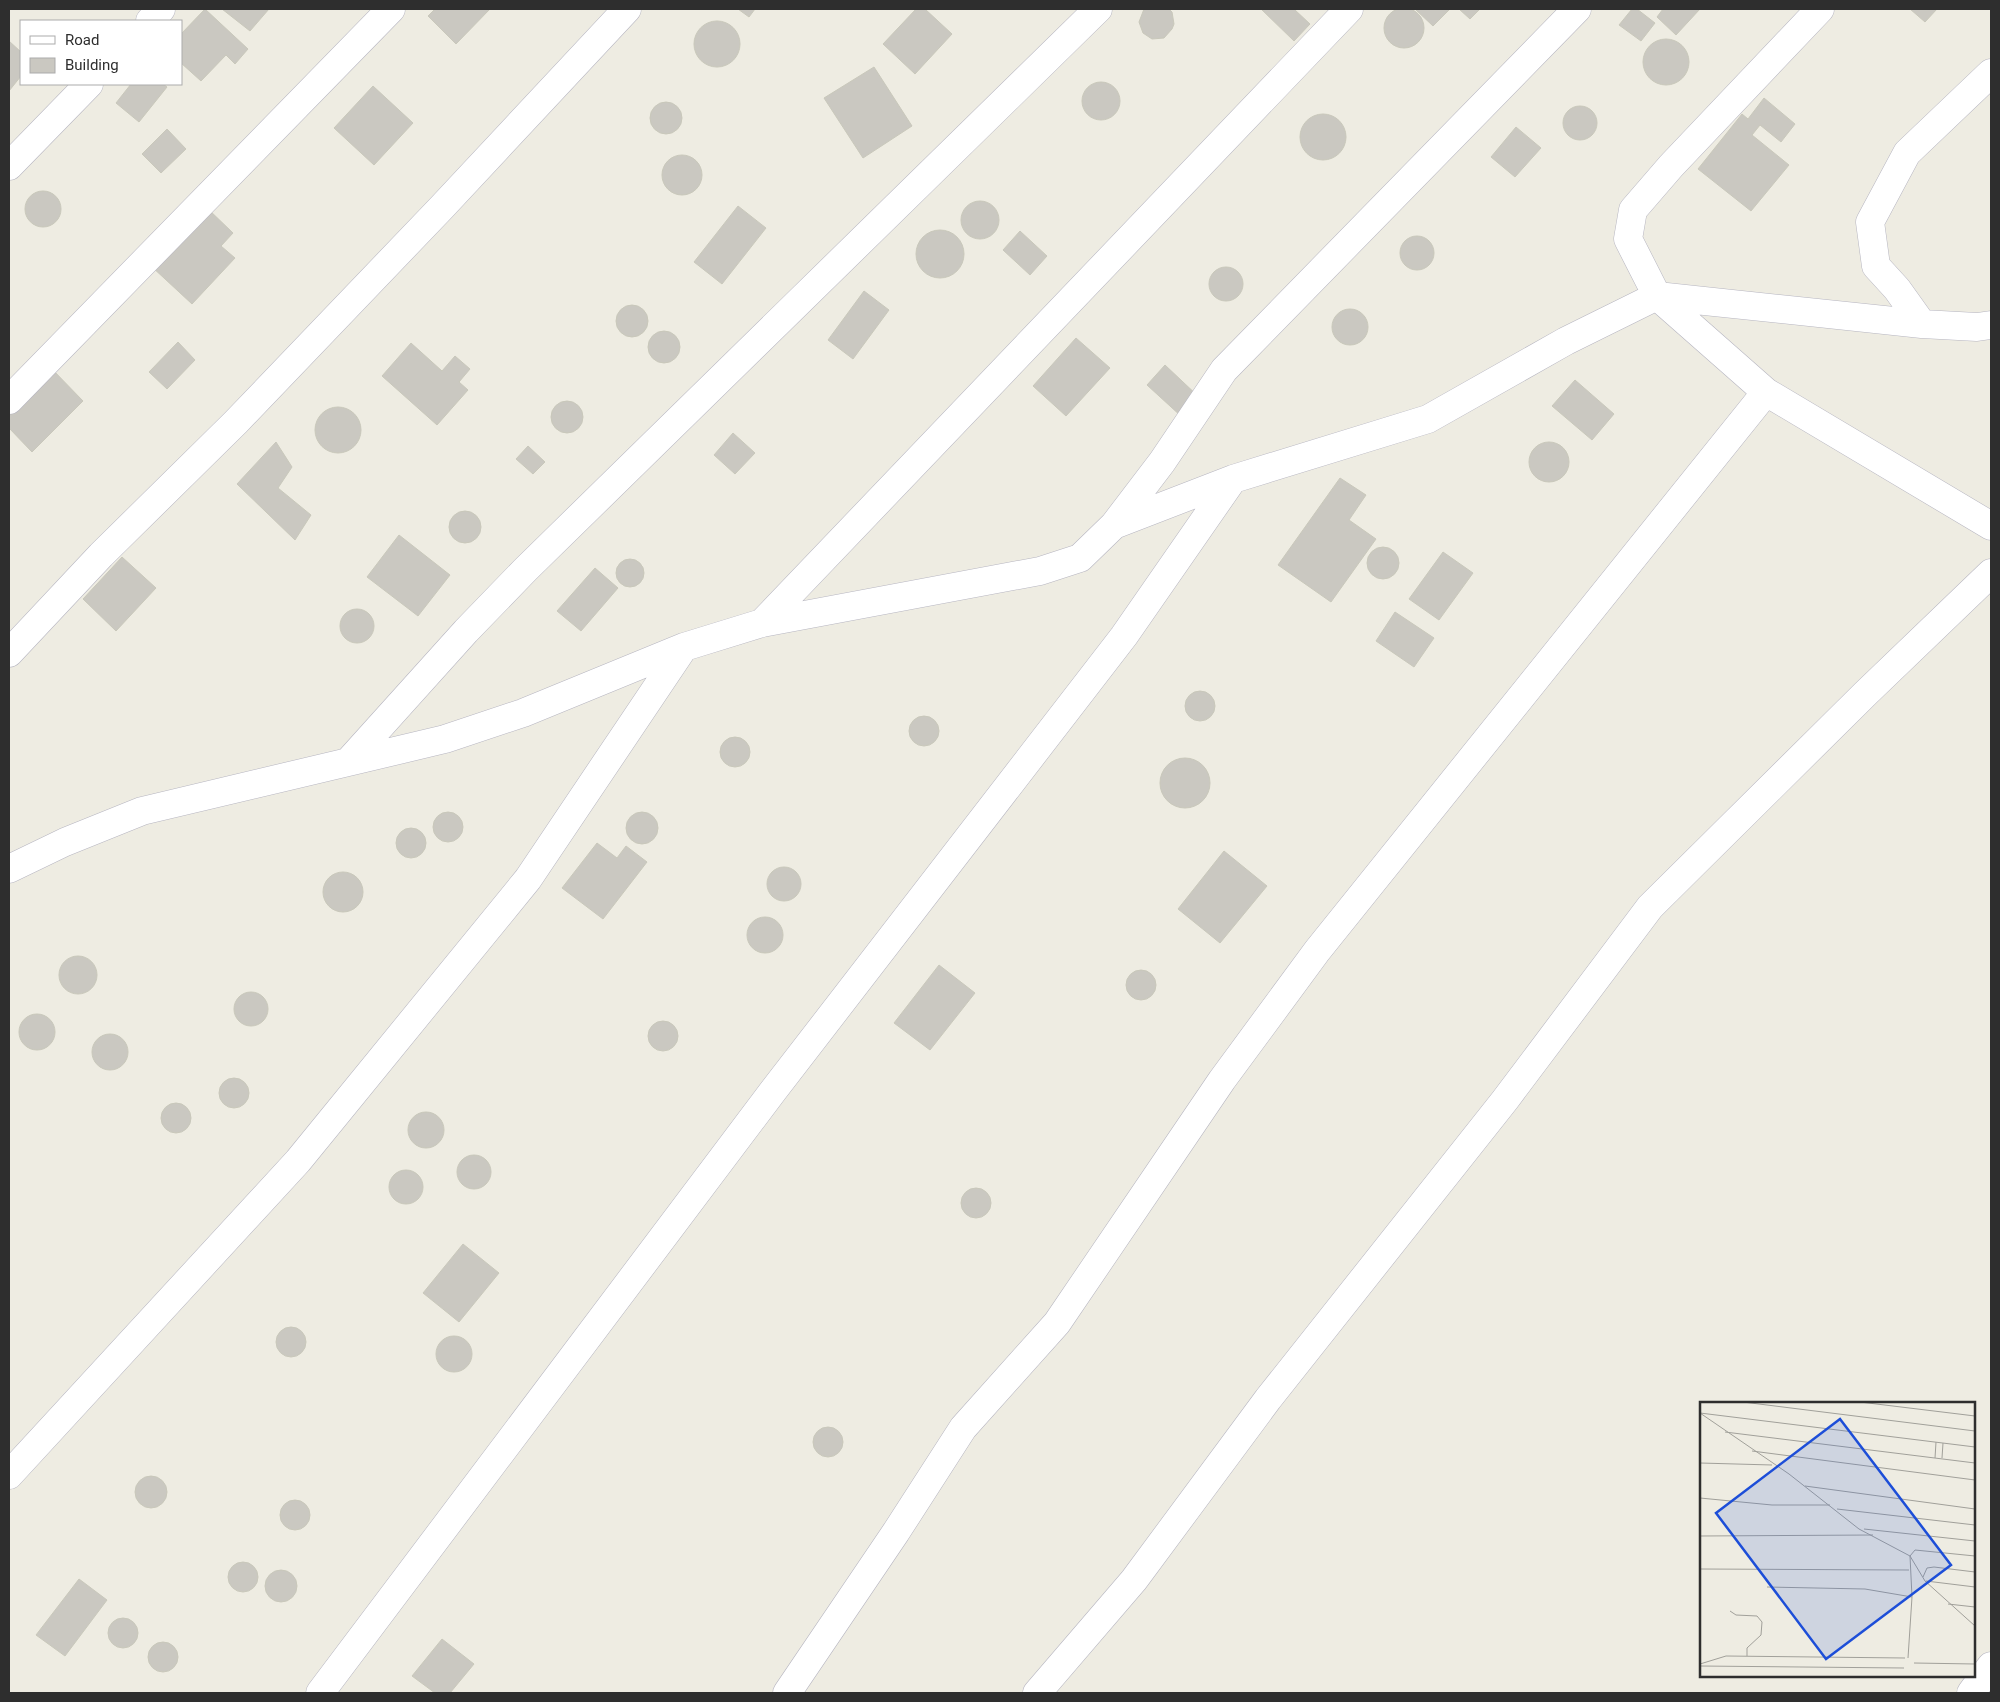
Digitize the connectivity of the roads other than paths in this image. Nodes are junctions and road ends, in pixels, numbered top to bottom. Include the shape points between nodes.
1 (162, 9) edge
2 (391, 9) edge
3 (627, 9) edge
4 (1098, 9) edge
5 (1349, 9) edge
6 (1578, 9) edge
7 (1820, 9) edge
8 (151, 20) edge
9 (1991, 73) edge
10 (88, 85) edge
11 (9, 166) edge
12 (1656, 296) junction
13 (1987, 321) edge
14 (1922, 324) junction
15 (1766, 392) junction
16 (9, 400) edge
17 (1233, 479) junction
18 (1114, 525) junction
19 (1991, 526) edge
20 (1991, 573) edge
21 (762, 623) junction
22 (684, 647) junction
23 (9, 653) edge
24 (346, 763) junction
25 (9, 869) edge
26 (9, 1475) edge
27 (1991, 1666) edge
28 (320, 1693) edge
29 (787, 1693) edge
30 (1037, 1693) edge
31 (1971, 1693) edge

1 - 8 street
2 - 16 street
3 - 23 street via 236,422 101,555
4 - 24 street via 525,570
5 - 21 street
6 - 18 street via 1224,370 1162,462
7 - 12 street via 1633,210 1628,239
9 - 14 street via 1907,154 1870,222 1876,266
10 - 11 street
12 - 14 street
12 - 15 street
12 - 17 street via 1566,341 1428,419
13 - 14 street
15 - 19 street
15 - 29 street via 1317,951 1217,1087 1057,1323 963,1428
17 - 18 street
17 - 28 street via 1124,636 768,1099
18 - 21 street via 1080,558 1040,571
20 - 30 street via 1650,907 1505,1100 1268,1399 1134,1580
21 - 22 street
22 - 24 street via 523,713 445,739 397,748
22 - 26 street via 528,879 298,1161
24 - 25 street via 142,811
27 - 31 street

